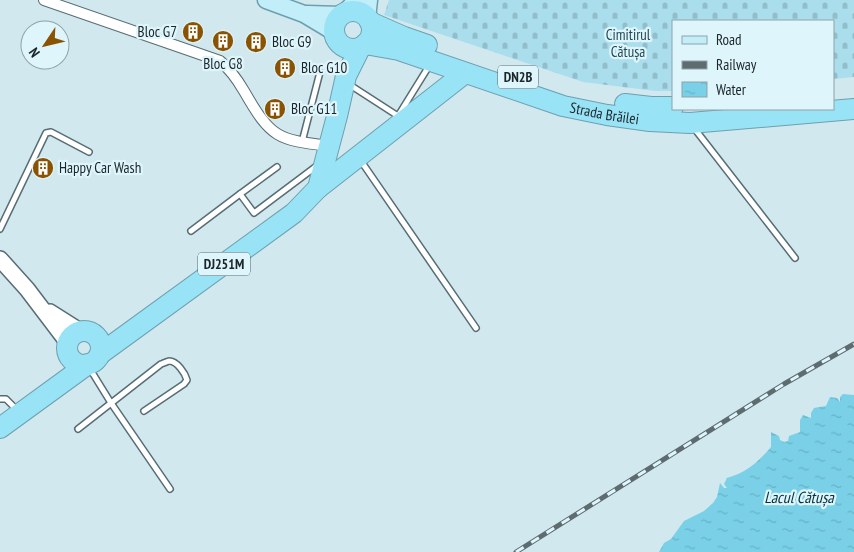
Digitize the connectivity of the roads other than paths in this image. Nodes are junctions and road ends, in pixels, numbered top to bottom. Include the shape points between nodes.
1 (44, 0) edge
2 (266, 0) edge
3 (369, 13) edge
4 (343, 20) edge
5 (363, 46) junction
6 (432, 61) junction
7 (320, 72) dead end
8 (465, 73) junction
9 (346, 79) junction
10 (854, 96) edge
11 (834, 98) edge
12 (672, 107) edge
13 (854, 109) edge
14 (399, 120) junction
15 (690, 123) junction
16 (302, 143) junction
17 (89, 152) dead end
18 (328, 152) junction
19 (358, 156) junction
20 (277, 167) dead end
21 (318, 188) junction
22 (240, 194) junction
23 (0, 229) edge
24 (191, 231) dead end
25 (795, 258) dead end
26 (0, 259) edge
27 (476, 328) dead end
28 (127, 335) junction
29 (78, 340) junction
30 (94, 359) junction
31 (57, 387) junction
32 (0, 392) edge
33 (111, 402) junction
34 (9, 404) edge
35 (144, 411) dead end
36 (0, 428) edge
37 (78, 429) dead end
38 (170, 489) dead end

1 - 16 street via 220,61 232,72 265,125 273,133
2 - 4 main road, Strada Brăilei / DN2B via 304,14
3 - 4 highway, Strada Brăilei / DN2B via 357,12
3 - 5 highway via 371,34
3 - 12 highway, Strada Brăilei / DN2B via 404,38 566,92 610,102
4 - 5 highway, Strada Brăilei / DN2B via 344,47
4 - 9 highway, DJ251M
5 - 6 highway, Strada Brăilei / DN2B via 399,50
5 - 9 highway, DJ251M
6 - 8 highway, Strada Brăilei / DN2B
6 - 14 lane
7 - 16 lane
8 - 14 highway, DJ251M
8 - 15 highway, Strada Brăilei / DN2B via 563,106 607,116
9 - 14 lane
9 - 18 highway, DJ251M
10 - 11 highway
13 - 15 highway, Strada Brăilei / DN2B
14 - 19 highway, DJ251M
15 - 25 lane
16 - 18 street
17 - 23 lane via 51,132 46,133
18 - 21 highway, DJ251M
18 - 22 lane via 254,213
19 - 21 highway, DJ251M
19 - 27 lane
20 - 22 lane
21 - 28 highway, DJ251M via 294,213
22 - 24 lane
26 - 29 street via 42,308
28 - 29 highway
28 - 30 highway, DJ251M
29 - 30 highway via 77,363
29 - 30 highway via 101,342
29 - 31 highway
30 - 31 highway, DJ251M
30 - 33 lane
31 - 34 highway, DJ251M
32 - 34 lane
33 - 35 lane via 160,364 176,362 187,380
33 - 37 lane
33 - 38 lane
34 - 36 highway, DJ251M

